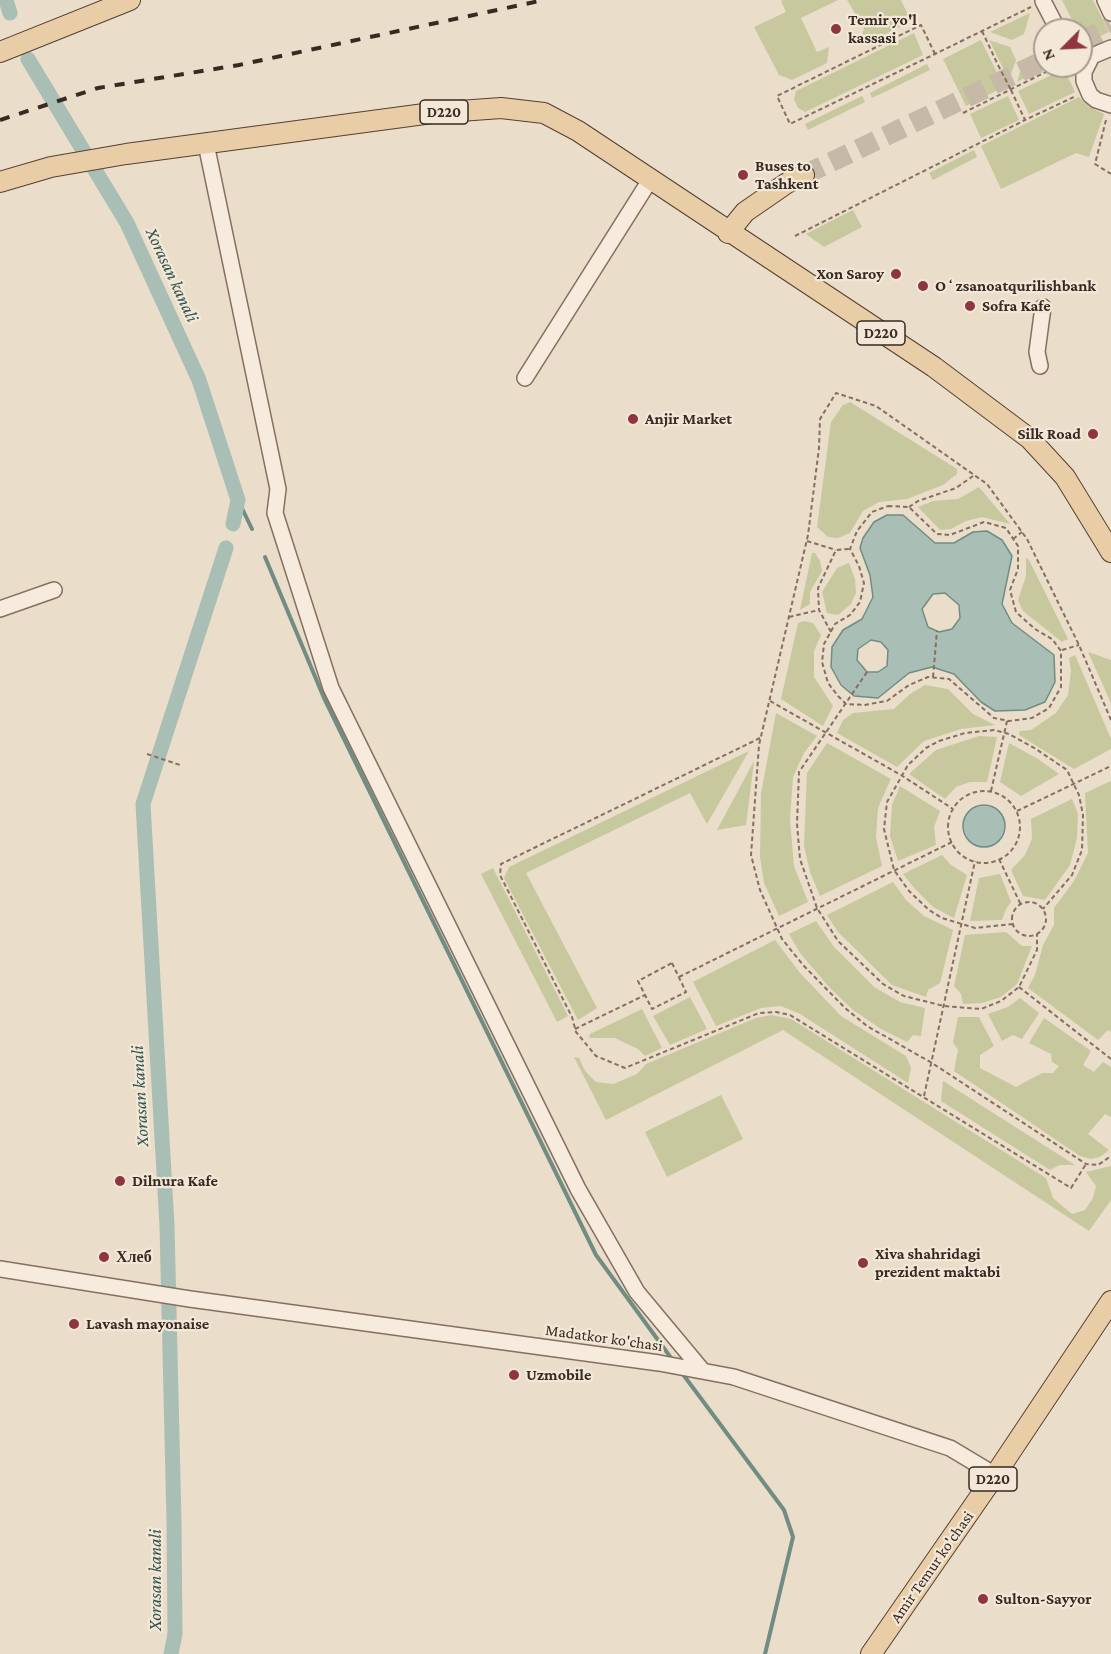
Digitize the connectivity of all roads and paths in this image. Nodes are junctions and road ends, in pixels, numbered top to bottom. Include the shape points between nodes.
1 (130, 0) edge
2 (1043, 1) edge
3 (105, 6) edge
4 (1052, 18) edge
5 (982, 31) junction
6 (1111, 48) edge
7 (0, 52) edge
8 (935, 54) junction
9 (1034, 78) edge
10 (1082, 78) edge
11 (1086, 86) junction
12 (1011, 90) junction
13 (1111, 105) edge
14 (963, 113) dead end
15 (1025, 120) junction
16 (206, 144) junction
17 (1111, 174) edge
18 (804, 175) tunnel mouth
19 (650, 180) junction
20 (0, 182) edge
21 (728, 233) junction
22 (795, 236) dead end
23 (1043, 307) dead end
24 (1040, 366) dead end
25 (525, 378) dead end
26 (974, 475) junction
27 (909, 507) junction
28 (1022, 532) junction
29 (1013, 539) junction
30 (807, 541) junction
31 (850, 549) junction
32 (836, 550) junction
33 (1111, 552) edge
34 (54, 590) dead end
35 (0, 609) edge
36 (819, 610) junction
37 (789, 617) junction
38 (937, 631) dead end
39 (831, 632) junction
40 (1079, 645) junction
41 (1061, 651) junction
42 (867, 672) dead end
43 (933, 677) junction
44 (770, 701) junction
45 (846, 704) junction
46 (1111, 720) edge
47 (1007, 721) junction
48 (827, 732) junction
49 (1004, 733) junction
50 (761, 738) junction
51 (147, 753) dead end
52 (180, 765) dead end
53 (1111, 766) edge
54 (901, 775) junction
55 (1075, 783) junction
56 (991, 792) junction
57 (953, 809) junction
58 (1017, 812) junction
59 (952, 842) junction
60 (999, 859) junction
61 (975, 861) junction
62 (894, 870) junction
63 (1021, 905) junction
64 (817, 908) junction
65 (1043, 909) junction
66 (1013, 924) junction
67 (961, 925) junction
68 (777, 927) junction
69 (1037, 934) junction
70 (679, 978) junction
71 (1018, 987) junction
72 (645, 995) junction
73 (944, 1006) junction
74 (575, 1029) junction
75 (1111, 1059) edge
76 (932, 1063) junction
77 (924, 1096) junction
78 (1111, 1156) edge
79 (1086, 1164) junction
80 (0, 1269) edge
81 (1111, 1301) edge
82 (698, 1370) junction
83 (995, 1475) junction
84 (871, 1654) edge

1 - 3 main road
2 - 4 street
2 - 5 path
3 - 7 main road
5 - 8 path
5 - 12 path, bridge
6 - 11 street via 1092,56 1087,63
8 - 8 path via 921,25 777,96 790,124
9 - 12 path
10 - 11 street
11 - 13 street via 1096,100
11 - 15 path
12 - 14 path
12 - 15 path
13 - 17 path via 1095,164
15 - 22 path
16 - 19 main road, D220 via 432,113 501,108 544,113
16 - 20 main road, D220 via 51,167
16 - 82 street via 278,489 275,513 331,688 578,1189 637,1292
18 - 21 main road via 744,212
19 - 21 main road, D220
19 - 25 street
21 - 33 main road, D220 via 934,367 1030,439 1065,477
23 - 24 street via 1037,352
26 - 27 path via 956,488
26 - 28 path via 987,484
26 - 30 path via 876,406 836,393 820,419
27 - 29 path via 937,534 950,535 984,522 1006,528
27 - 31 path via 888,506 872,512 857,531
28 - 29 path
28 - 40 path
29 - 41 path via 1018,546 1018,569 1010,590 1016,612 1052,639
30 - 32 path
30 - 37 path
31 - 32 path
31 - 39 path via 864,583 860,602
32 - 36 path via 818,588
34 - 35 street
36 - 37 path
36 - 39 path
37 - 44 path
38 - 43 path
39 - 45 path via 824,644 822,662 828,683
40 - 41 path
40 - 46 path
41 - 47 path via 1062,687 1048,708 1032,718
42 - 45 path
43 - 45 path via 909,685 887,701
43 - 47 path via 949,679 994,718
44 - 48 path
44 - 50 path
45 - 48 path
47 - 49 path
48 - 54 path
48 - 64 path via 800,772 797,824 800,859
49 - 54 path via 965,733 939,741 926,748
49 - 55 path via 1036,748 1067,770
49 - 56 path
50 - 68 path via 751,855 760,890
50 - 74 path via 501,864 500,874
51 - 52 path
53 - 55 path
54 - 57 path
54 - 62 path via 887,802 884,829
55 - 58 path
55 - 65 path via 1083,816 1082,850 1072,875
56 - 57 path via 969,794
56 - 58 path via 1010,802
57 - 59 path via 949,820
58 - 60 path via 1019,836 1014,847
59 - 61 path via 959,852
59 - 62 path
60 - 61 path
60 - 63 path
61 - 67 path
62 - 64 path
62 - 67 path via 929,910
63 - 65 path via 1030,902
63 - 66 path via 1013,914
64 - 68 path
64 - 73 path via 838,941 883,984 904,996
65 - 69 path via 1046,921
66 - 67 path via 975,928
66 - 69 path via 1026,936
67 - 73 path
68 - 70 path
68 - 76 path via 803,964 845,1008 867,1026
69 - 71 path via 1037,950
70 - 72 path via 686,992 652,1009
70 - 72 path via 672,963 638,981
71 - 73 path via 1001,1001 981,1009
71 - 75 path
72 - 74 path
73 - 76 path
74 - 77 path via 596,1056 625,1068 759,1013 783,1013
76 - 77 path
76 - 79 path
77 - 79 path via 1071,1188
78 - 79 path via 1098,1165
80 - 82 street, Madatkor ko'chasi
81 - 83 main road, Amir Temur ko'chasi / D220
82 - 83 street, Madatkor ko'chasi via 772,1387 950,1448
83 - 84 main road, Amir Temur ko'chasi / D220

